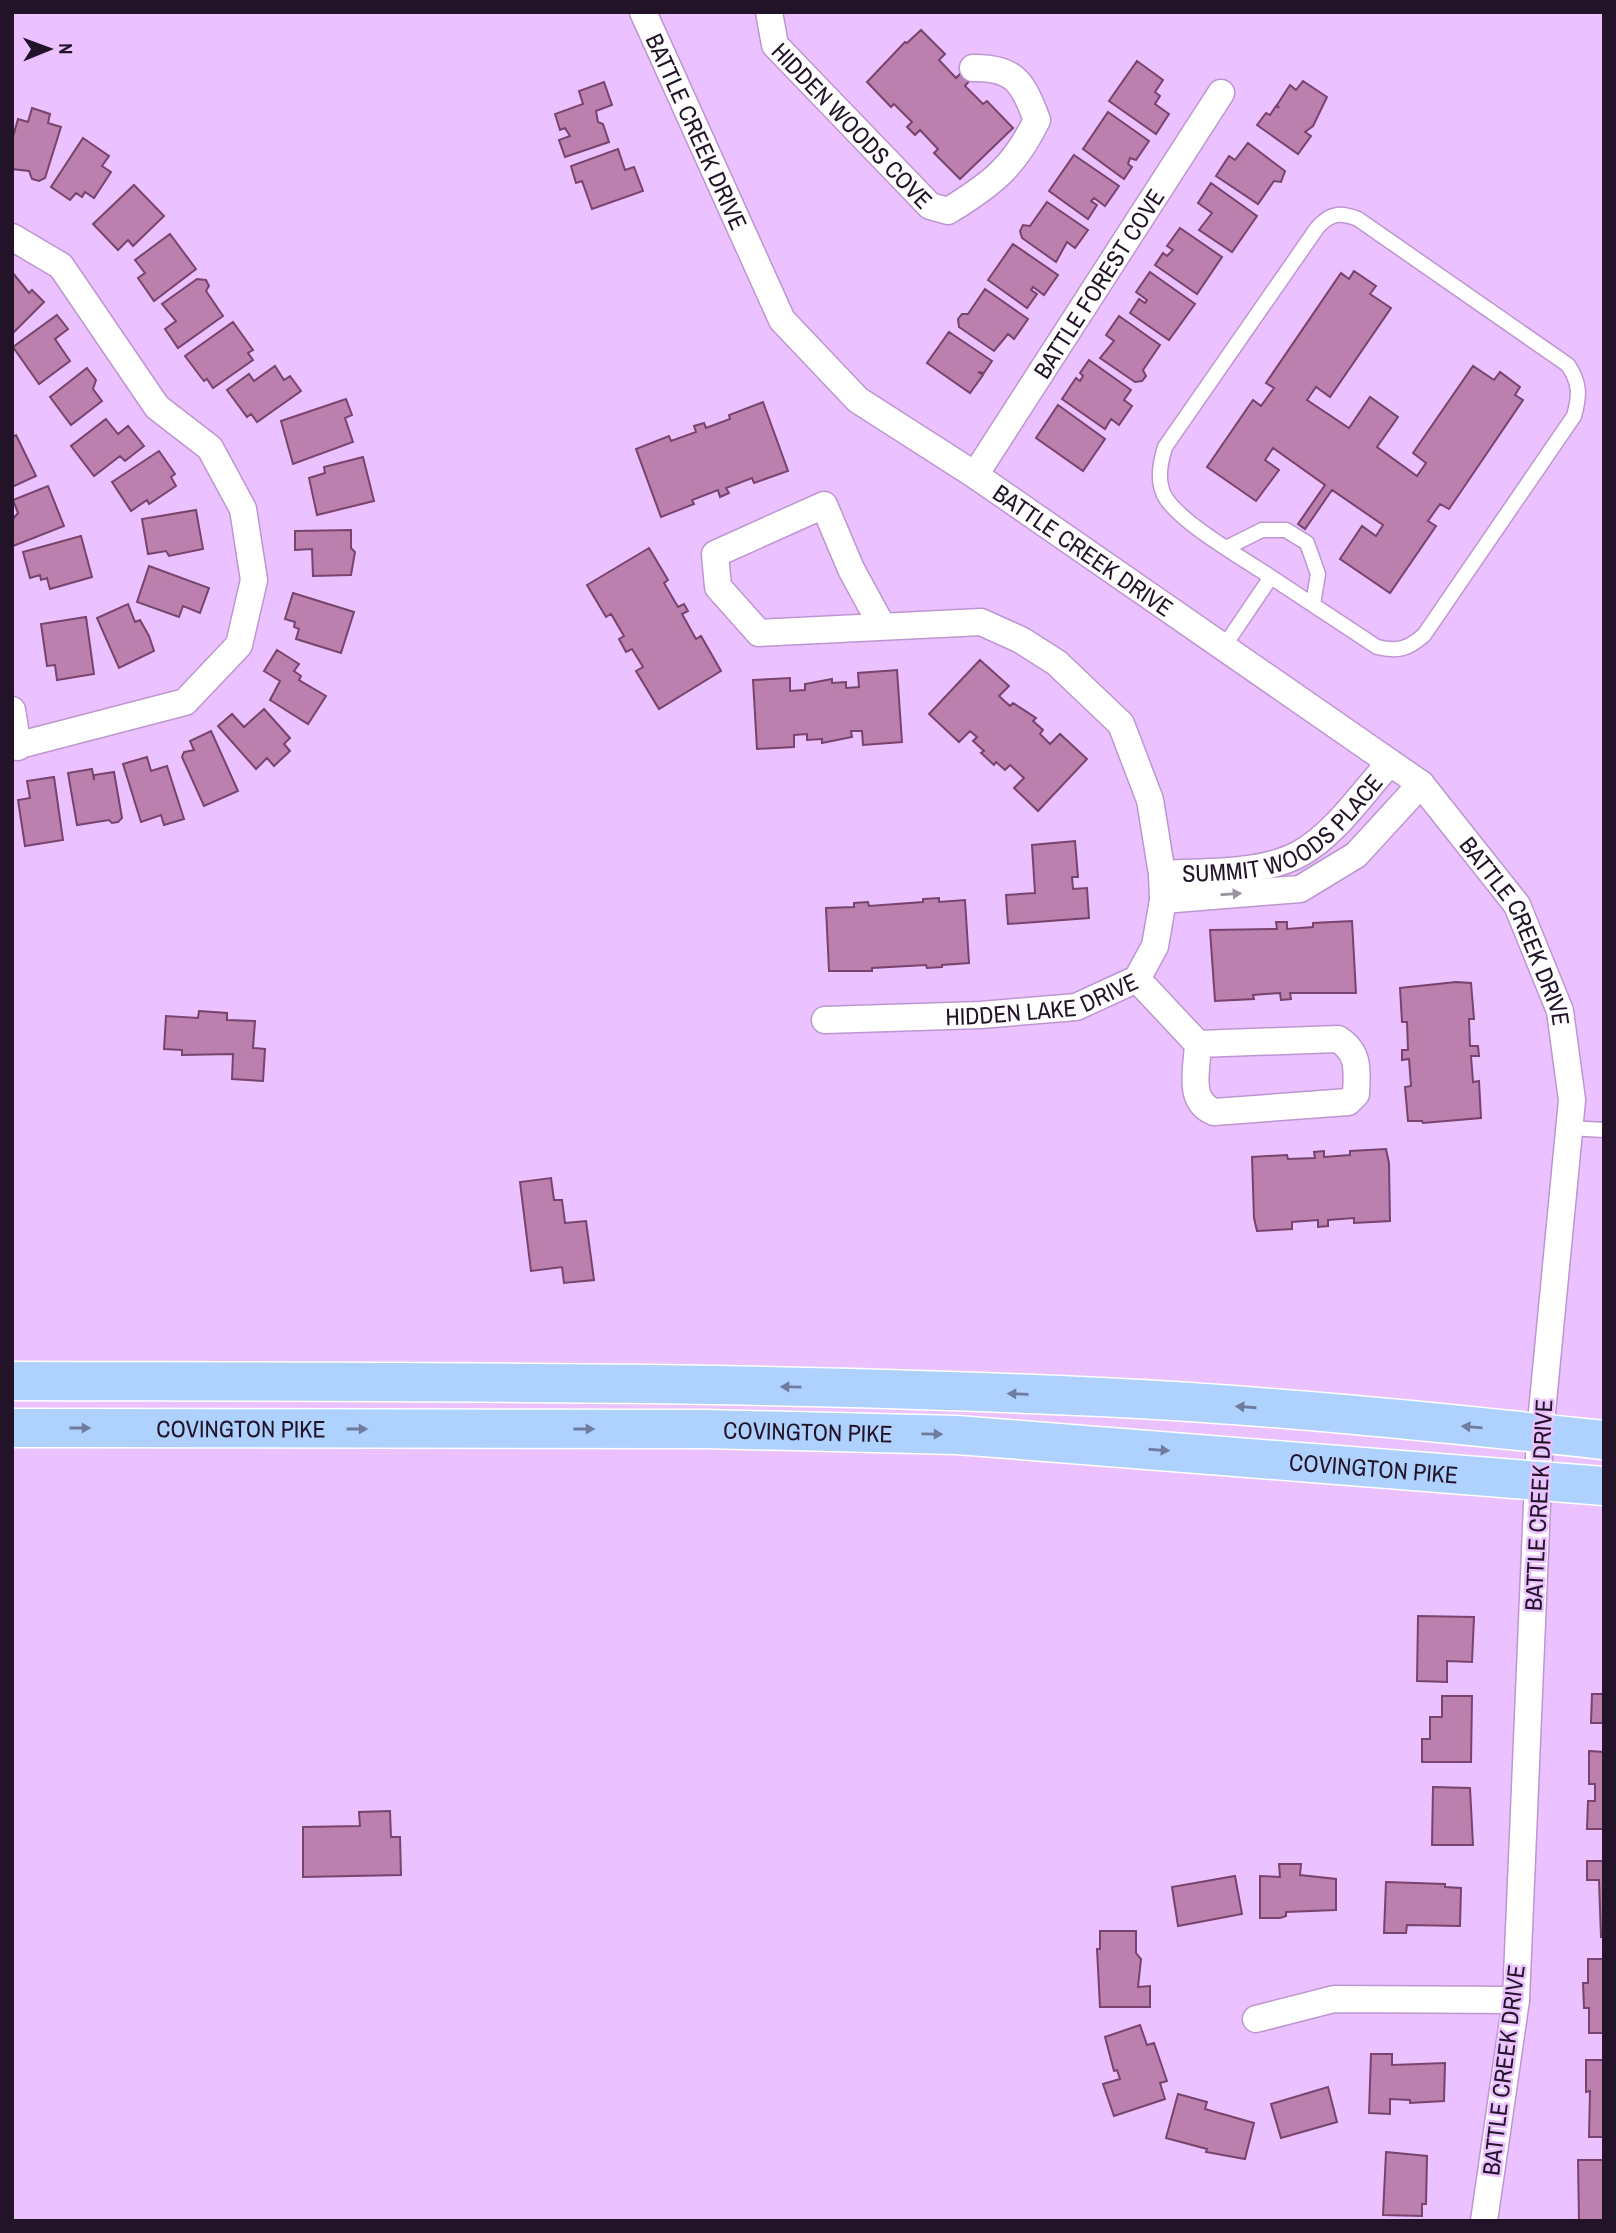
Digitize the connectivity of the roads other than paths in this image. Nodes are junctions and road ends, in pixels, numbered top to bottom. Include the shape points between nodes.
1 (643, 12) edge
2 (769, 12) edge
3 (973, 68) dead end
4 (1221, 93) dead end
5 (12, 237) edge
6 (975, 475) junction
7 (1228, 547) junction
8 (1271, 577) junction
9 (1313, 604) junction
10 (882, 626) junction
11 (1223, 648) junction
12 (12, 710) edge
13 (15, 747) edge
14 (1389, 764) junction
15 (1421, 784) junction
16 (1162, 874) junction
17 (1163, 900) junction
18 (1137, 979) junction
19 (825, 1020) dead end
20 (1198, 1044) junction
21 (1569, 1128) junction
22 (1604, 1130) edge
23 (12, 1381) edge
24 (221, 1405) junction
25 (864, 1411) junction
26 (12, 1428) edge
27 (1540, 1433) junction
28 (1604, 1440) edge
29 (1538, 1479) junction
30 (1604, 1486) edge
31 (1516, 2000) junction
32 (1256, 2020) dead end
33 (1483, 2221) edge

1 - 6 street, BATTLE CREEK DRIVE via 782,320 858,400
2 - 3 street, HIDDEN WOODS COVE via 775,45 930,206 947,211 985,187 1020,155 1037,120 1024,86 997,67
4 - 6 street, BATTLE FOREST COVE
5 - 13 street via 61,265 157,407 209,448 243,509 254,580 239,645 185,702
6 - 11 street, BATTLE CREEK DRIVE
7 - 8 lane
7 - 9 lane via 1262,530 1286,530 1307,543 1318,574
7 - 9 lane via 1178,513 1164,495 1159,470 1165,447 1317,228 1327,217 1343,214 1359,219 1568,365 1577,379 1579,398 1574,416 1424,635 1410,647 1394,651 1377,647
8 - 9 lane
8 - 11 lane
10 - 10 street, HIDDEN LAKE DRIVE via 758,633 718,587 715,554 824,505
10 - 16 street, HIDDEN LAKE DRIVE via 981,622 1057,663 1121,724 1150,800
11 - 14 street, BATTLE CREEK DRIVE
12 - 13 street
14 - 15 street, BATTLE CREEK DRIVE
14 - 16 street, SUMMIT WOODS PLACE via 1323,837 1300,854 1256,868
17 -> 15 street, SUMMIT WOODS PLACE via 1300,889 1356,855
15 - 21 street, BATTLE CREEK DRIVE via 1517,905 1560,1011 1572,1100
16 - 17 street, HIDDEN LAKE DRIVE
17 - 18 street, HIDDEN LAKE DRIVE via 1155,946
18 - 19 street, HIDDEN LAKE DRIVE via 1076,1007
18 - 20 street
20 - 20 street via 1338,1039 1357,1060 1356,1094 1348,1102 1214,1112 1202,1107 1196,1097
21 - 22 lane
21 - 27 street, BATTLE CREEK DRIVE
23 - 24 main road, COVINGTON PIKE
24 - 25 main road, COVINGTON PIKE via 706,1429
26 -> 24 main road, COVINGTON PIKE
27 -> 25 main road, COVINGTON PIKE via 1105,1397
25 -> 29 main road, COVINGTON PIKE via 957,1435
27 - 28 main road, COVINGTON PIKE
27 - 29 street, BATTLE CREEK DRIVE
29 - 30 main road, COVINGTON PIKE
29 - 31 street, BATTLE CREEK DRIVE
31 - 32 street via 1334,1999
31 - 33 street, BATTLE CREEK DRIVE

